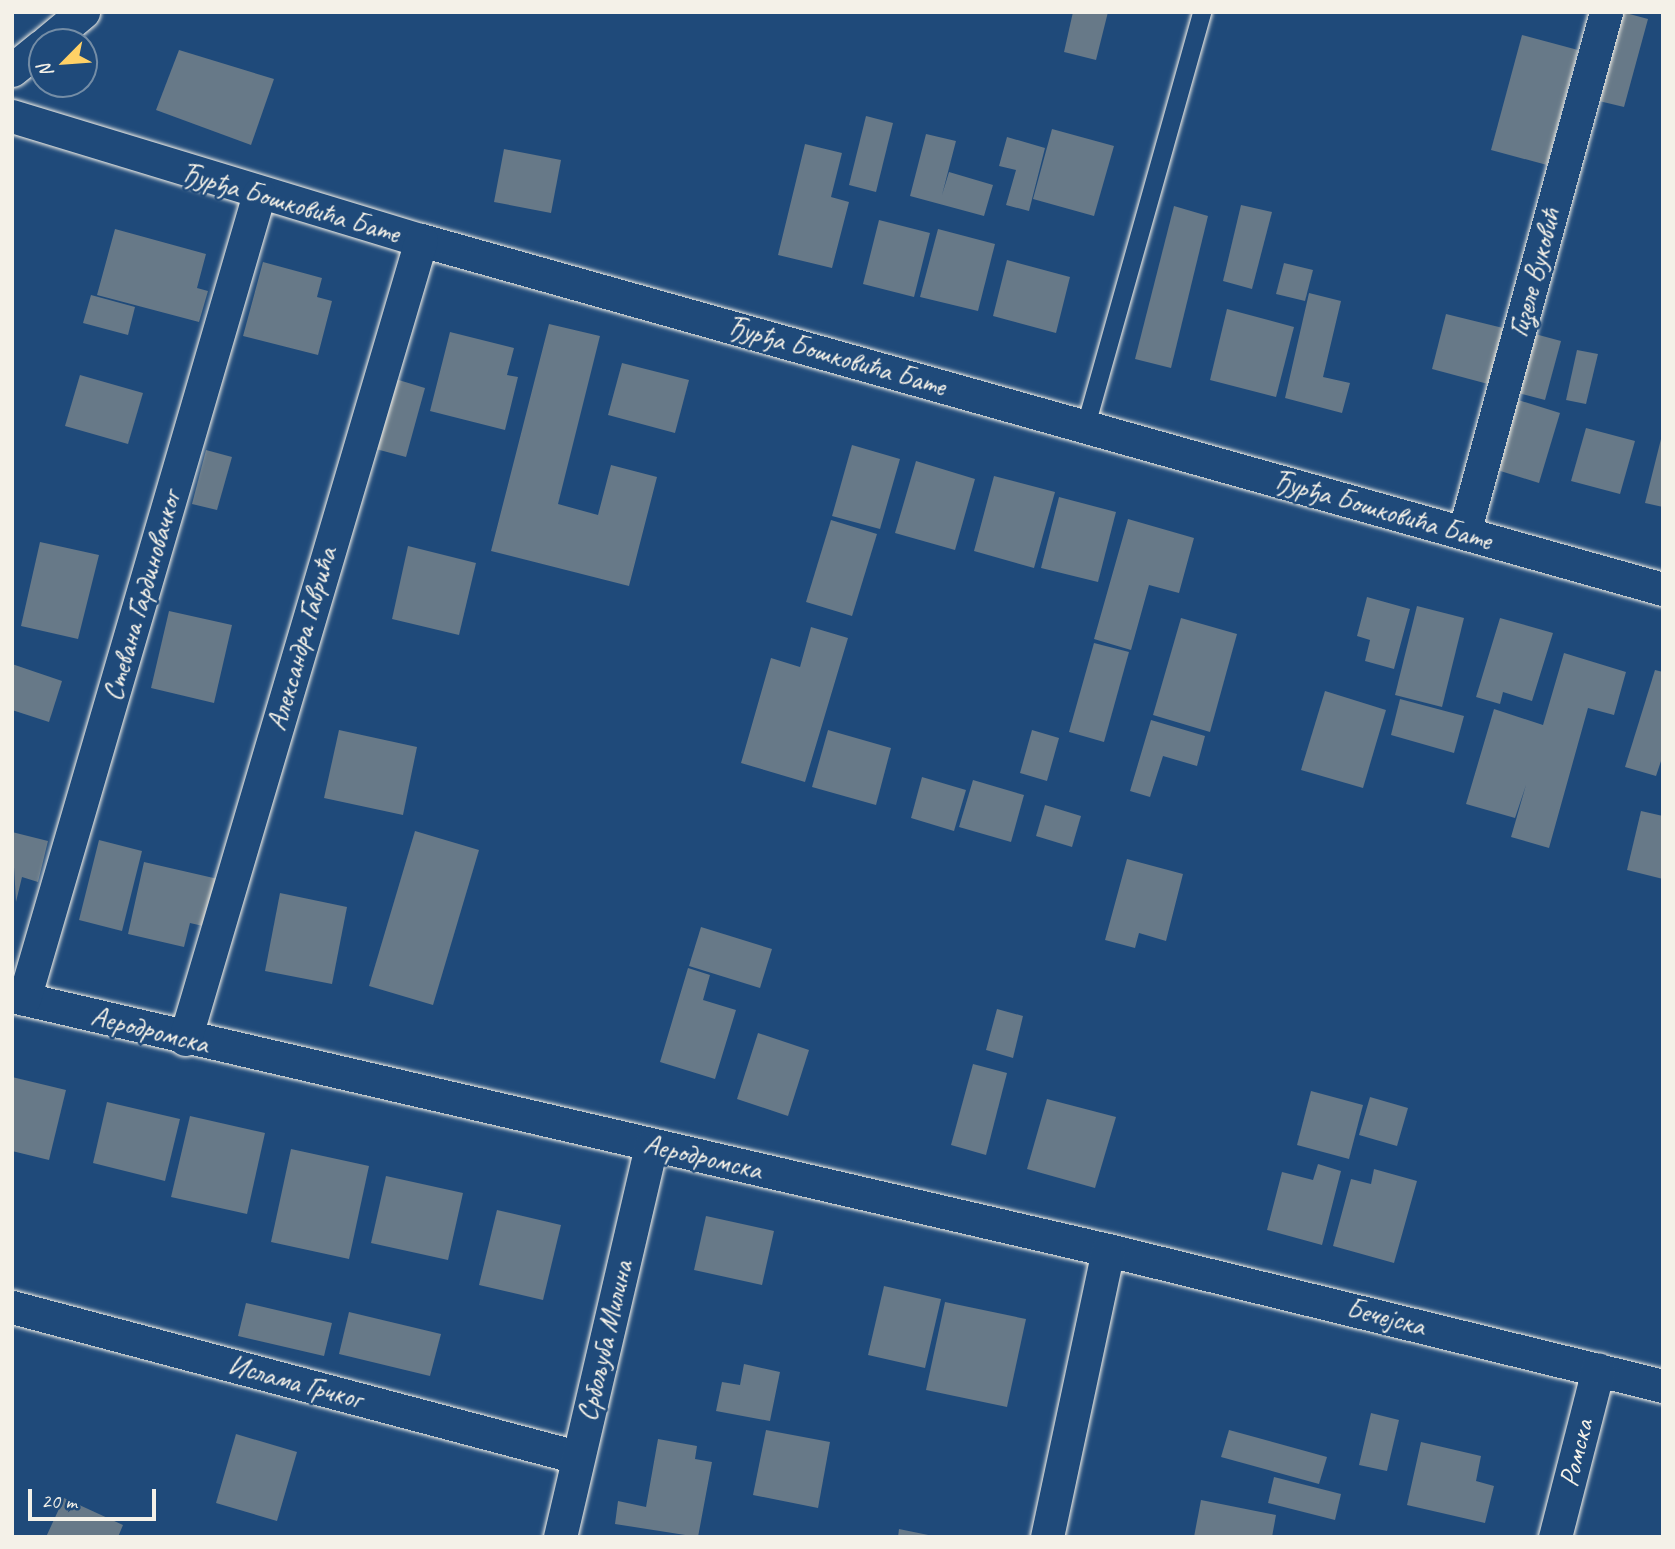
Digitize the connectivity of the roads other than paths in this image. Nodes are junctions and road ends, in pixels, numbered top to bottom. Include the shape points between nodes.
1 (83, 12) edge
2 (1202, 12) edge
3 (1606, 12) edge
4 (64, 28) edge
5 (28, 57) edge
6 (12, 70) edge
7 (12, 116) edge
8 (260, 194) junction
9 (421, 240) junction
10 (1086, 426) junction
11 (1465, 533) junction
12 (1663, 589) edge
13 (18, 998) edge
14 (186, 1039) junction
15 (651, 1145) junction
16 (1108, 1250) junction
17 (12, 1307) edge
18 (1598, 1369) junction
19 (1663, 1386) edge
20 (577, 1457) junction
21 (560, 1537) edge
22 (1047, 1537) edge
23 (1555, 1537) edge

1 - 4 street
2 - 10 lane
3 - 11 street, Гизеле Вуковић
5 - 6 street
7 - 8 street, Ђурђа Бошковића Бате
8 - 9 street, Ђурђа Бошковића Бате
8 - 13 street, Стевана Гардиновачког
9 - 10 street, Ђурђа Бошковића Бате
9 - 14 street, Александра Гаврића
10 - 11 street, Ђурђа Бошковића Бате
11 - 12 street, Ђурђа Бошковића Бате
13 - 14 street, Аеродромска
14 - 15 street, Аеродромска
15 - 16 street, Аеродромска
15 - 20 street, Србољуба Милина
16 - 18 street, Бечејска
16 - 22 street
17 - 20 street, Ислама Грчког
18 - 19 street, Бечејска
18 - 23 street, Ромска
20 - 21 street, Србољуба Милина

